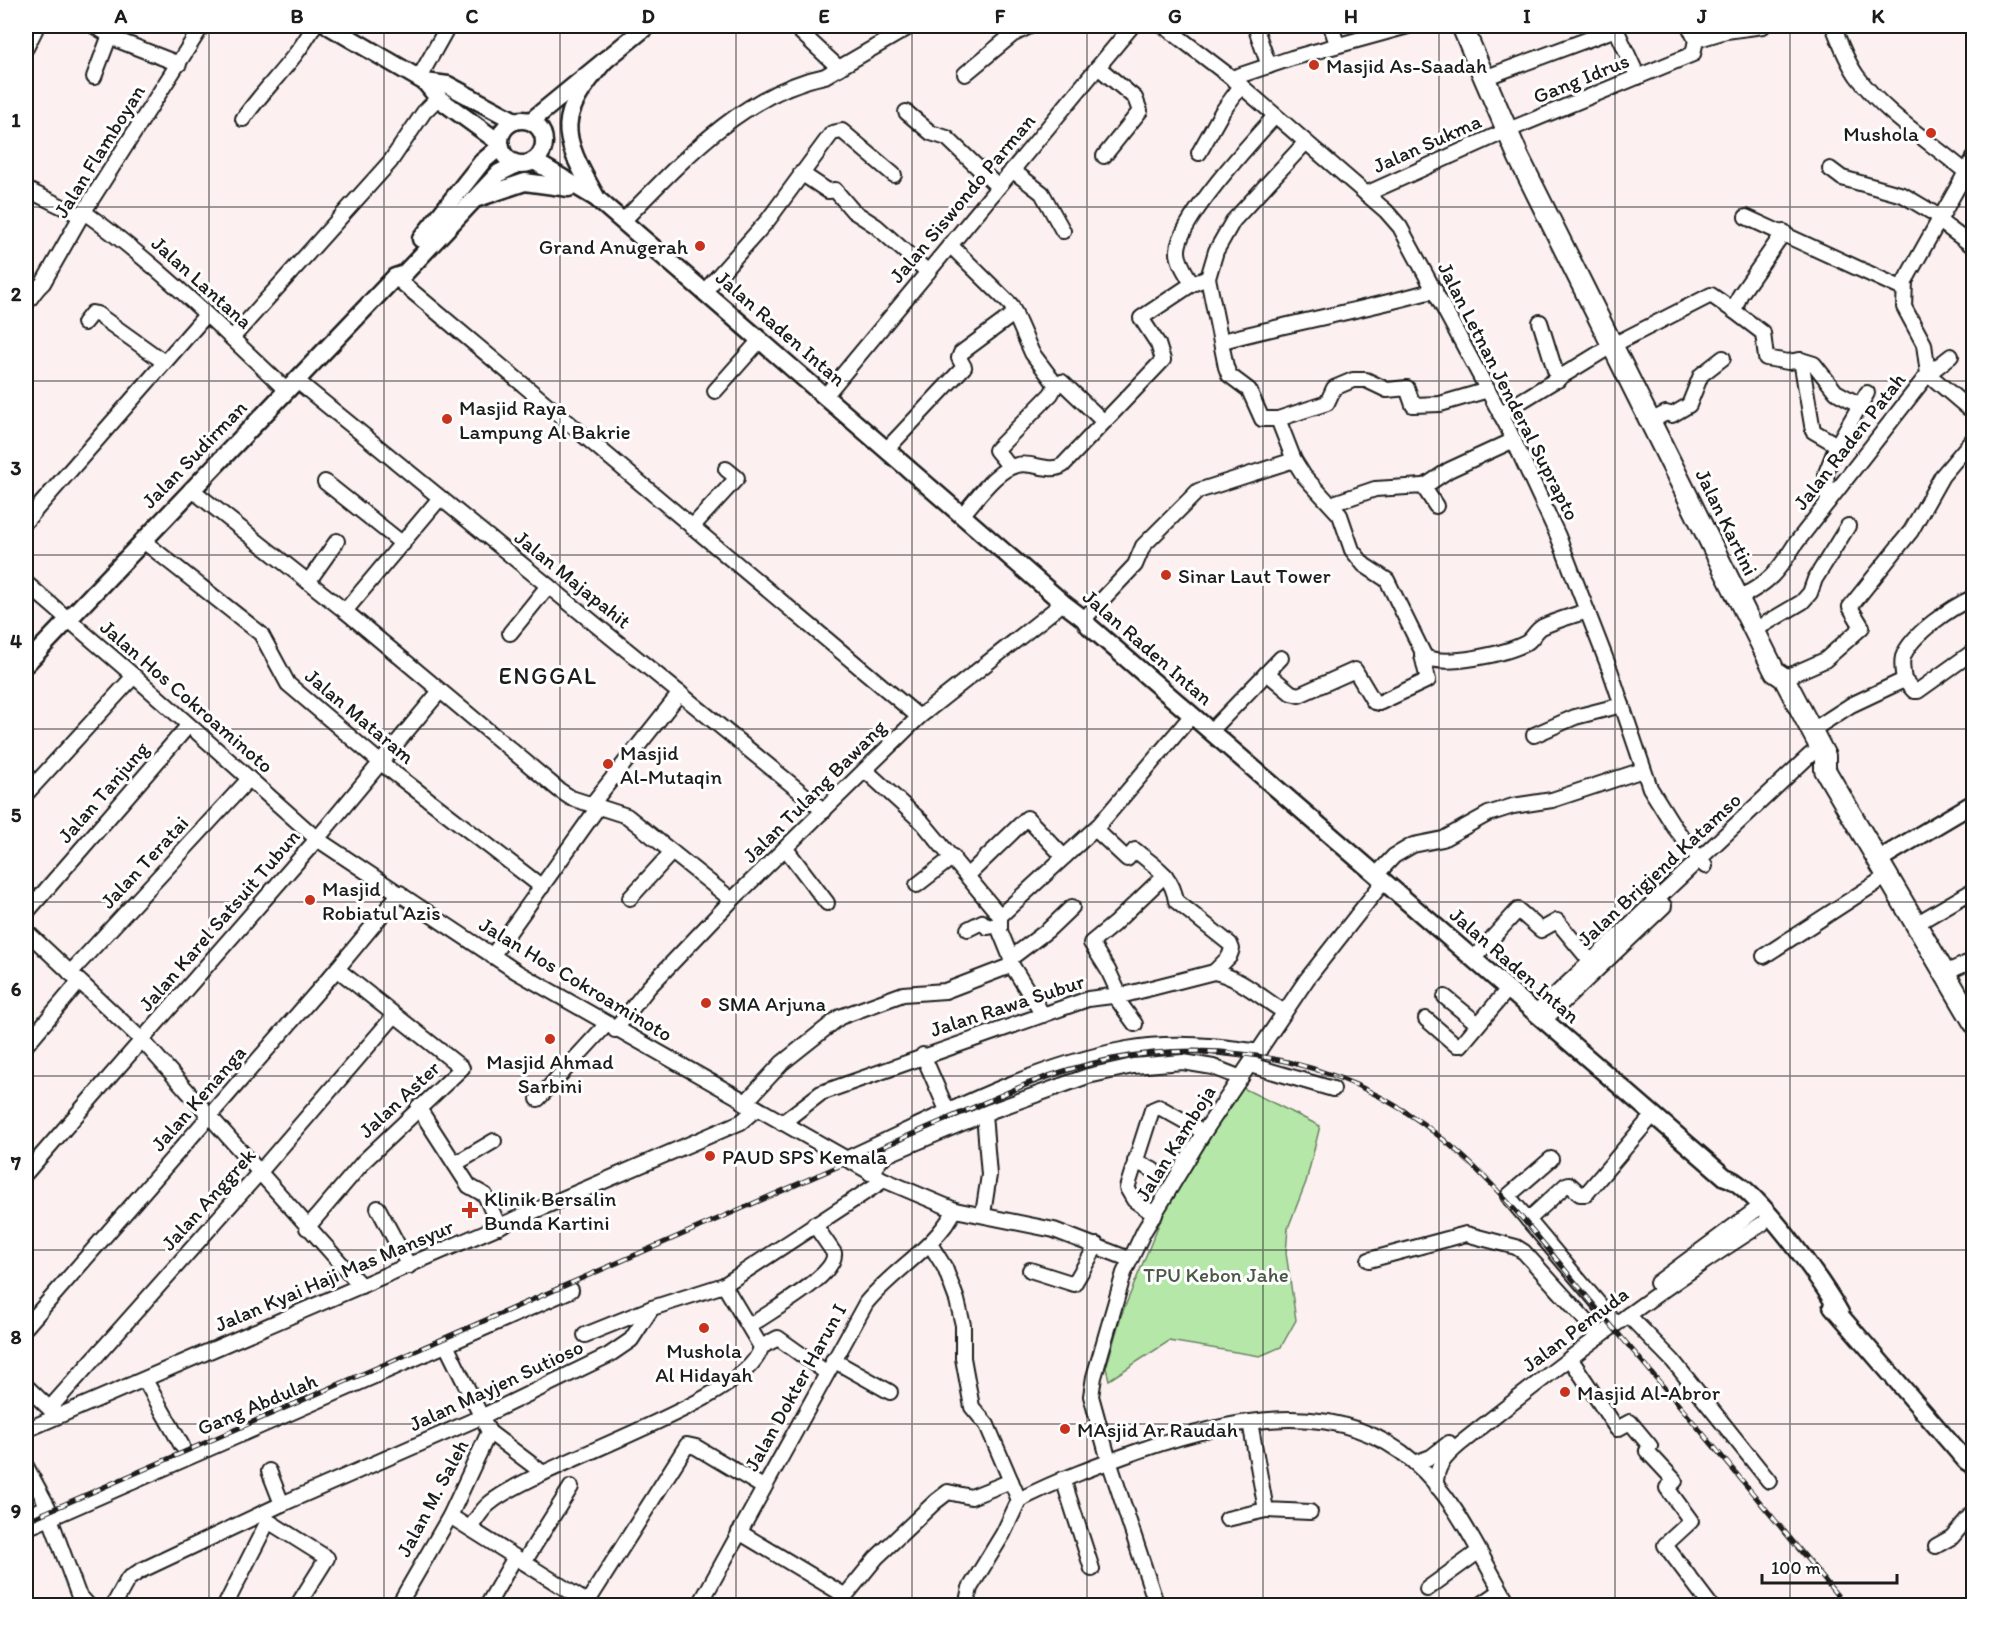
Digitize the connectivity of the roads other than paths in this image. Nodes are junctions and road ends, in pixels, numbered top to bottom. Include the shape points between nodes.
1 (37, 26) edge
2 (94, 26) edge
3 (202, 26) edge
4 (314, 26) edge
5 (329, 26) edge
6 (448, 26) edge
7 (647, 26) edge
8 (794, 26) edge
9 (910, 26) edge
10 (1030, 26) edge
11 (1132, 26) edge
12 (1164, 26) edge
13 (1255, 26) edge
14 (1331, 26) edge
15 (1408, 26) edge
16 (1689, 26) edge
17 (1761, 26) edge
18 (1833, 26) edge
19 (1467, 27) edge
20 (1617, 27) edge
21 (110, 34) junction
22 (1696, 40) junction
23 (1337, 44) junction
24 (26, 48) edge
25 (606, 59) junction
26 (179, 64) junction
27 (1269, 66) junction
28 (1098, 67) junction
29 (839, 68) junction
30 (965, 74) dead end
31 (94, 77) dead end
32 (1638, 77) junction
33 (1484, 78) junction
34 (422, 80) junction
35 (1237, 82) junction
36 (438, 98) junction
37 (906, 112) dead end
38 (1275, 116) junction
39 (243, 119) dead end
40 (523, 121) junction
41 (1506, 131) junction
42 (1306, 142) junction
43 (500, 145) junction
44 (1198, 153) dead end
45 (1104, 156) dead end
46 (1974, 158) edge
47 (526, 162) junction
48 (1830, 169) dead end
49 (1012, 170) junction
50 (801, 173) junction
51 (1969, 175) edge
52 (894, 176) dead end
53 (998, 187) junction
54 (26, 189) edge
55 (1366, 194) junction
56 (592, 195) junction
57 (470, 201) junction
58 (82, 214) junction
59 (1746, 217) dead end
60 (1939, 218) junction
61 (623, 221) junction
62 (1063, 231) dead end
63 (1784, 232) junction
64 (950, 245) junction
65 (1974, 247) edge
66 (928, 272) junction
67 (395, 277) junction
68 (1209, 278) junction
69 (1192, 284) junction
70 (31, 287) edge
71 (1435, 290) junction
72 (1903, 290) junction
73 (704, 292) junction
74 (26, 304) edge
75 (1734, 311) junction
76 (1015, 313) junction
77 (206, 315) junction
78 (1540, 322) dead end
79 (84, 323) dead end
80 (232, 338) junction
81 (760, 340) junction
82 (1223, 341) junction
83 (1611, 346) junction
84 (1951, 356) dead end
85 (1723, 358) dead end
86 (1801, 360) junction
87 (164, 362) junction
88 (1928, 374) junction
89 (1558, 380) junction
90 (291, 385) junction
91 (1056, 385) junction
92 (1488, 390) junction
93 (715, 391) dead end
94 (825, 396) junction
95 (1968, 408) dead end
96 (1500, 414) junction
97 (1278, 419) junction
98 (1651, 421) junction
99 (1104, 422) junction
100 (1974, 438) edge
101 (1514, 440) junction
102 (1837, 445) junction
103 (886, 450) junction
104 (1294, 460) junction
105 (1010, 467) junction
106 (726, 469) dead end
107 (325, 482) dead end
108 (1425, 486) junction
109 (191, 489) junction
110 (440, 498) junction
111 (1828, 502) junction
112 (1331, 504) junction
113 (1436, 506) dead end
114 (962, 515) junction
115 (26, 521) edge
116 (1848, 526) dead end
117 (692, 527) junction
118 (142, 540) junction
119 (337, 541) dead end
120 (404, 544) junction
121 (308, 582) junction
122 (548, 586) junction
123 (28, 590) edge
124 (1974, 597) edge
125 (1737, 599) junction
126 (1064, 603) junction
127 (345, 611) junction
128 (1587, 611) junction
129 (67, 619) junction
130 (1084, 619) junction
131 (1753, 631) junction
132 (510, 633) dead end
133 (1974, 651) edge
134 (1422, 655) junction
135 (1281, 658) dead end
136 (26, 664) edge
137 (1267, 673) junction
138 (1779, 675) junction
139 (134, 676) junction
140 (1904, 680) junction
141 (440, 691) junction
142 (680, 693) junction
143 (1622, 705) junction
144 (1192, 715) junction
145 (919, 717) junction
146 (188, 726) junction
147 (1211, 731) junction
148 (1811, 731) junction
149 (1534, 735) dead end
150 (381, 763) junction
151 (1816, 763) junction
152 (866, 770) junction
153 (1643, 770) junction
154 (249, 779) junction
155 (26, 794) edge
156 (1974, 803) edge
157 (596, 805) junction
158 (824, 811) junction
159 (1095, 829) junction
160 (317, 839) junction
161 (786, 849) junction
162 (672, 852) junction
163 (954, 857) junction
164 (1064, 857) junction
165 (1703, 863) junction
166 (1883, 868) junction
167 (968, 875) junction
168 (1165, 875) junction
169 (1380, 878) junction
170 (917, 885) dead end
171 (542, 887) junction
172 (1974, 890) edge
173 (400, 893) junction
174 (630, 898) dead end
175 (732, 900) junction
176 (827, 903) dead end
177 (1072, 907) dead end
178 (26, 913) edge
179 (1000, 920) junction
180 (1916, 924) junction
181 (968, 928) dead end
182 (26, 932) edge
183 (492, 956) junction
184 (1764, 956) dead end
185 (1473, 959) junction
186 (1974, 960) edge
187 (1011, 961) junction
188 (1591, 962) junction
189 (337, 969) junction
190 (1214, 972) junction
191 (1945, 973) junction
192 (75, 978) junction
193 (1508, 989) junction
194 (1117, 996) junction
195 (1445, 997) dead end
196 (1284, 1012) junction
197 (395, 1015) junction
198 (1042, 1015) junction
199 (1540, 1017) junction
200 (1426, 1019) dead end
201 (1974, 1023) edge
202 (1135, 1024) dead end
203 (1478, 1024) junction
204 (611, 1028) junction
205 (141, 1040) junction
206 (26, 1045) edge
207 (1259, 1052) junction
208 (923, 1055) junction
209 (1251, 1065) junction
210 (1241, 1078) junction
211 (1333, 1089) dead end
212 (538, 1099) dead end
213 (418, 1107) junction
214 (750, 1107) junction
215 (946, 1108) dead end
216 (984, 1114) junction
217 (1653, 1115) junction
218 (210, 1117) junction
219 (782, 1123) junction
220 (1204, 1132) junction
221 (495, 1141) dead end
222 (846, 1159) junction
223 (1551, 1159) dead end
224 (1135, 1161) junction
225 (455, 1164) junction
226 (1153, 1170) tunnel mouth
227 (26, 1173) edge
228 (259, 1173) junction
229 (870, 1173) junction
230 (1725, 1177) junction
231 (884, 1180) junction
232 (378, 1208) dead end
233 (955, 1210) junction
234 (983, 1214) junction
235 (1155, 1215) junction
236 (1757, 1218) junction
237 (1528, 1220) junction
238 (814, 1224) junction
239 (499, 1227) junction
240 (307, 1228) junction
241 (930, 1244) junction
242 (1097, 1245) junction
243 (1129, 1259) junction
244 (1369, 1260) dead end
245 (409, 1266) junction
246 (1030, 1269) dead end
247 (724, 1285) junction
248 (361, 1286) junction
249 (571, 1290) dead end
250 (1637, 1302) junction
251 (652, 1308) junction
252 (1840, 1313) junction
253 (1628, 1315) junction
254 (1610, 1317) junction
255 (750, 1326) junction
256 (26, 1327) edge
257 (1594, 1330) junction
258 (585, 1335) dead end
259 (446, 1345) junction
260 (761, 1347) junction
261 (1570, 1358) junction
262 (830, 1367) junction
263 (145, 1380) junction
264 (26, 1386) edge
265 (890, 1392) dead end
266 (54, 1413) junction
267 (481, 1417) junction
268 (1250, 1422) junction
269 (26, 1431) edge
270 (489, 1432) junction
271 (182, 1446) dead end
272 (1109, 1461) junction
273 (1415, 1463) junction
274 (26, 1466) edge
275 (1974, 1466) edge
276 (269, 1471) dead end
277 (543, 1473) junction
278 (1063, 1479) junction
279 (1769, 1480) dead end
280 (1011, 1481) junction
281 (1436, 1486) junction
282 (571, 1487) dead end
283 (763, 1487) junction
284 (1019, 1500) junction
285 (282, 1504) junction
286 (1266, 1510) junction
287 (1974, 1511) edge
288 (1310, 1512) dead end
289 (26, 1515) edge
290 (450, 1516) junction
291 (265, 1517) junction
292 (50, 1518) junction
293 (1227, 1519) dead end
294 (26, 1528) edge
295 (470, 1528) junction
296 (739, 1532) junction
297 (1936, 1546) dead end
298 (1478, 1552) junction
299 (519, 1559) junction
300 (1092, 1569) dead end
301 (1427, 1589) dead end
302 (1501, 1592) junction
303 (841, 1600) edge
304 (588, 1604) edge
305 (89, 1605) edge
306 (113, 1605) edge
307 (225, 1605) edge
308 (297, 1605) edge
309 (398, 1605) edge
310 (487, 1605) edge
311 (699, 1605) edge
312 (966, 1605) edge
313 (1157, 1605) edge
314 (1479, 1605) edge
315 (1510, 1605) edge
316 (1711, 1605) edge

1 - 24 street
2 - 21 street
3 - 26 street, Jalan Flamboyan
4 - 39 street via 300,50
5 - 34 main road
6 - 34 street
7 - 25 main road
8 - 29 street
9 - 29 street
10 - 30 street via 1012,35
11 - 28 street, Jalan Siswondo Parman
12 - 35 street, Jalan Letnan Jenderal Suprapto
13 - 27 street
14 - 23 street
15 - 23 street
16 - 22 street
17 - 22 street
18 - 51 street via 1858,78 1907,127
19 - 33 highway, Jalan Kartini
20 - 32 street
20 - 33 street
21 - 26 street
21 - 31 street
22 - 32 street, Gang Idrus via 1694,54
23 - 27 street
25 - 40 main road
25 - 56 main road via 572,105 567,125 568,141
26 - 58 street, Jalan Flamboyan
27 - 35 street
28 - 45 street via 1135,98 1140,111
28 - 49 street, Jalan Siswondo Parman
29 - 61 street via 772,95 706,138
32 - 41 street, Gang Idrus
33 - 41 highway, Jalan Kartini
34 - 36 main road
34 - 40 main road via 448,85
35 - 38 street, Jalan Letnan Jenderal Suprapto
35 - 44 street
36 - 43 main road
36 - 80 street via 390,162
37 - 53 street via 931,133 947,138
38 - 42 street, Jalan Letnan Jenderal Suprapto
38 - 69 street via 1219,182 1180,241 1178,255
40 - 43 main road via 507,126
40 - 47 main road via 541,130 544,144 539,156
41 - 55 street, Jalan Sukma
41 - 83 highway, Jalan Kartini
42 - 55 street, Jalan Letnan Jenderal Suprapto
42 - 68 street via 1233,221 1216,251
43 - 47 main road via 504,154
43 - 67 main road, Jalan Sudirman via 396,269
46 - 51 street
47 - 56 main road, Jalan Raden Intan
47 - 57 main road, Jalan Sudirman via 499,173
48 - 60 street via 1842,178 1903,195
49 - 53 street, Jalan Siswondo Parman
49 - 62 street via 1042,193
50 - 52 street via 837,130
50 - 66 street via 828,191 835,190 853,211 873,223
50 - 73 street via 768,220
51 - 60 street
53 - 64 street, Jalan Siswondo Parman
54 - 58 street, Jalan Lantana
55 - 71 street, Jalan Letnan Jenderal Suprapto via 1400,227
56 - 57 main road via 552,184 525,182
56 - 61 main road, Jalan Raden Intan
57 - 67 main road, Jalan Sudirman via 404,274
58 - 70 street, Jalan Flamboyan via 43,284
58 - 77 street, Jalan Lantana via 132,247
59 - 63 street
60 - 65 street
60 - 72 street via 1908,272
61 - 73 main road, Jalan Raden Intan
63 - 72 street
63 - 75 street
64 - 66 street, Jalan Siswondo Parman
64 - 76 street
66 - 94 street, Jalan Siswondo Parman
67 - 90 main road, Jalan Sudirman
67 - 117 street
68 - 69 street
68 - 82 street
69 - 99 street via 1141,318 1163,360
70 - 74 street, Jalan Flamboyan
71 - 82 street
71 - 92 street, Jalan Letnan Jenderal Suprapto
72 - 88 street, Jalan Raden Patah via 1904,307 1924,344
73 - 81 main road, Jalan Raden Intan
75 - 83 street via 1711,295
75 - 86 street via 1763,333 1766,357 1788,362
76 - 91 street via 1032,352
76 - 103 street via 961,353 959,358 964,367
77 - 80 street, Jalan Lantana
77 - 87 street
78 - 89 street
79 - 87 street via 92,313 97,314
80 - 90 street, Jalan Lantana
81 - 93 street
81 - 94 main road, Jalan Raden Intan
82 - 97 street via 1229,375 1249,390 1262,419
83 - 89 street
83 - 98 highway, Jalan Kartini
84 - 88 street
85 - 98 street via 1701,375 1689,405
86 - 102 street via 1813,431
86 - 102 street via 1814,364 1836,392 1863,399
87 - 115 street
88 - 95 street
88 - 111 street, Jalan Raden Patah
89 - 96 street
90 - 109 main road, Jalan Sudirman
90 - 110 street, Jalan Majapahit
91 - 99 street via 1062,382
91 - 105 street via 996,450
92 - 96 street, Jalan Letnan Jenderal Suprapto
92 - 97 street via 1440,404 1416,406 1407,388 1387,390 1366,380 1353,380 1334,388 1327,403
94 - 103 main road, Jalan Raden Intan
96 - 101 street, Jalan Letnan Jenderal Suprapto
97 - 104 street
98 - 125 highway, Jalan Kartini
99 - 105 street via 1059,468 1027,463
100 - 138 street via 1942,476 1911,531 1850,607 1862,627 1825,660
101 - 108 street via 1449,470
101 - 128 street, Jalan Letnan Jenderal Suprapto
102 - 111 street via 1826,473
103 - 114 main road, Jalan Raden Intan
104 - 112 street
104 - 130 street via 1198,491 1143,546 1135,565
105 - 114 street
106 - 117 street via 737,478
107 - 120 street
108 - 112 street via 1375,489
108 - 113 street
109 - 118 main road, Jalan Sudirman
109 - 121 street
110 - 120 street
110 - 122 street, Jalan Majapahit
111 - 125 street, Jalan Raden Patah via 1775,576
112 - 134 street via 1359,560 1387,580
114 - 126 main road, Jalan Raden Intan
116 - 131 street via 1806,598
117 - 145 street
118 - 129 main road, Jalan Sudirman
118 - 150 street, Jalan Mataram via 261,634 288,684
119 - 121 street
120 - 127 street
121 - 127 street
122 - 132 street
122 - 142 street, Jalan Majapahit
123 - 129 street, Jalan Hos Cokroaminoto
124 - 140 street via 1940,614 1906,652
125 - 131 highway, Jalan Kartini
126 - 130 main road, Jalan Raden Intan
126 - 145 street, Jalan Tulang Bawang
127 - 141 street
128 - 134 street via 1540,628 1526,643 1505,650 1450,661 1433,661
128 - 143 street, Jalan Letnan Jenderal Suprapto
129 - 136 main road, Jalan Sudirman
129 - 139 street, Jalan Hos Cokroaminoto
130 - 144 main road, Jalan Raden Intan
131 - 138 highway, Jalan Kartini
133 - 140 street via 1918,691
134 - 137 street via 1428,680 1379,703 1374,702 1355,669 1299,695
135 - 137 street
137 - 147 street
138 - 148 highway, Jalan Kartini
138 - 151 highway via 1772,685
139 - 146 street, Jalan Hos Cokroaminoto
139 - 155 street
140 - 148 street via 1859,700
141 - 150 street, Jalan Karel Satsuit Tubun
141 - 157 street via 559,790
142 - 157 street
142 - 158 street, Jalan Majapahit
143 - 149 street via 1575,717
143 - 153 street, Jalan Letnan Jenderal Suprapto
144 - 147 main road, Jalan Raden Intan
144 - 159 street
145 - 152 street, Jalan Tulang Bawang
146 - 154 street, Jalan Hos Cokroaminoto
146 - 178 street, Jalan Tanjung
147 - 169 main road, Jalan Raden Intan
148 - 151 highway, Jalan Kartini via 1825,756
150 - 160 street, Jalan Karel Satsuit Tubun
150 - 171 street, Jalan Mataram
151 - 165 street, Jalan Brigjend Katamso via 1759,809
151 - 166 highway, Jalan Kartini
152 - 158 street, Jalan Tulang Bawang
152 - 163 street
153 - 165 street, Jalan Letnan Jenderal Suprapto via 1663,810
153 - 169 street, Jalan Kamboja via 1551,800 1488,814 1443,839 1413,845 1394,856
154 - 160 street, Jalan Hos Cokroaminoto
154 - 192 street, Jalan Teratai
156 - 166 main road
157 - 162 street via 627,816
157 - 171 street
158 - 161 street, Jalan Tulang Bawang
159 - 164 street
159 - 168 street via 1126,859 1135,850
160 - 173 street, Jalan Hos Cokroaminoto
160 - 205 street, Jalan Karel Satsuit Tubun
161 - 175 street, Jalan Tulang Bawang
161 - 176 street
162 - 174 street
162 - 175 street
163 - 167 street
163 - 170 street
164 - 167 street via 1027,818
164 - 179 street
165 - 188 street, Jalan Brigjend Katamso
165 - 199 street, Jalan Brigjend Katamso
166 - 180 highway, Jalan Kartini
166 - 184 street
167 - 179 street
168 - 190 street via 1173,883 1176,901 1232,946 1229,957
168 - 194 street via 1091,941
169 - 185 main road, Jalan Raden Intan
169 - 196 street, Jalan Kamboja
171 - 183 street
172 - 180 street
173 - 183 street, Jalan Hos Cokroaminoto
173 - 189 street, Jalan Kenanga
175 - 204 street, Jalan Tulang Bawang
177 - 187 street, Jalan Rawa Subur
179 - 181 street via 987,927 982,922
179 - 187 street
180 - 191 highway, Jalan Kartini
182 - 192 street
183 - 204 street, Jalan Hos Cokroaminoto
185 - 188 street via 1518,910 1541,930 1557,921
185 - 193 main road, Jalan Raden Intan
186 - 191 street
187 - 198 street
187 - 214 street, Jalan Rawa Subur via 945,991 903,994 840,1017 782,1063
188 - 199 street, Jalan Brigjend Katamso
189 - 197 street, Jalan Aster
189 - 218 street, Jalan Kenanga
190 - 194 street, Jalan Rawa Subur
190 - 196 street via 1238,982
191 - 201 highway, Jalan Kartini
192 - 205 street
192 - 206 street, Jalan Teratai
193 - 199 main road, Jalan Raden Intan
193 - 203 street
194 - 198 street, Jalan Rawa Subur via 1088,999
194 - 202 street
195 - 203 street
196 - 207 street, Jalan Kamboja
197 - 213 street, Jalan Aster via 462,1065
197 - 228 street, Jalan Anggrek
198 - 208 street, Jalan Rawa Subur
199 - 217 main road, Jalan Raden Intan
200 - 203 street via 1456,1045 1461,1045
204 - 212 street, Jalan Tulang Bawang
204 - 214 street, Jalan Hos Cokroaminoto
205 - 218 street
205 - 227 street, Jalan Karel Satsuit Tubun
207 - 209 street, Jalan Kamboja
207 - 222 street via 1180,1045 1128,1049 1049,1070
208 - 215 street
208 - 219 street, Jalan Rawa Subur via 821,1093
209 - 210 street, Jalan Kamboja
209 - 211 street
210 - 216 street via 1213,1067 1183,1062 1133,1066 1088,1076
210 - 220 street, Jalan Kamboja
213 - 225 street
213 - 240 street, Jalan Aster via 364,1161
214 - 219 street, Jalan Hos Cokroaminoto
214 - 239 street, Jalan Kyai Haji Mas Mansyur via 741,1122
216 - 229 street via 884,1156
216 - 234 street via 989,1175
217 - 230 main road, Jalan Raden Intan
217 - 237 street via 1586,1194 1566,1185
218 - 228 street
218 - 256 street, Jalan Kenanga
219 - 222 street, Jalan Hos Cokroaminoto
220 - 224 street via 1157,1106 1152,1110
220 - 235 street, Jalan Kamboja via 1171,1180
221 - 225 street
222 - 229 street, Jalan Hos Cokroaminoto
223 - 237 street via 1508,1196
224 - 226 street
224 - 235 street via 1127,1188 1134,1200
225 - 239 street via 474,1191 485,1196
228 - 240 street
228 - 266 street, Jalan Anggrek
229 - 231 street, Jalan Hos Cokroaminoto
230 - 236 main road, Jalan Raden Intan via 1727,1185
230 - 252 main road, Jalan Raden Intan via 1732,1179 1768,1215 1826,1287
231 - 233 street, Jalan Hos Cokroaminoto
231 - 238 street
232 - 245 street
233 - 234 street, Jalan Hos Cokroaminoto
233 - 241 street, Jalan Dokter Harun I
234 - 242 street, Jalan Hos Cokroaminoto via 1054,1230
235 - 243 street, Jalan Kamboja
236 - 250 street, Jalan Pemuda
236 - 252 main road, Jalan Raden Intan
237 - 254 street
238 - 247 street
238 - 255 street via 834,1253 831,1266 817,1281
239 - 245 street, Jalan Kyai Haji Mas Mansyur
240 - 248 street
241 - 262 street, Jalan Dokter Harun I via 866,1303
241 - 280 street via 952,1283 963,1325 963,1358 972,1407 987,1425
242 - 243 street, Jalan Hos Cokroaminoto
242 - 246 street via 1074,1284
243 - 272 street, Jalan Kamboja via 1092,1391
244 - 257 street via 1466,1234 1516,1247
245 - 248 street, Jalan Kyai Haji Mas Mansyur
247 - 251 street
247 - 255 street
248 - 263 street, Jalan Kyai Haji Mas Mansyur
249 - 259 street, Gang Abdulah
250 - 253 street, Jalan Pemuda
250 - 254 street, Jalan Pemuda
251 - 258 street
251 - 267 street, Jalan Mayjen Sutioso via 632,1340 620,1349
252 - 275 main road, Jalan Raden Intan
253 - 257 street, Jalan Pemuda
253 - 279 street via 1673,1361
254 - 257 street, Jalan Pemuda
255 - 260 street
257 - 261 street, Jalan Pemuda
257 - 273 street, Jalan Pemuda via 1439,1451
259 - 267 street, Jalan M. Saleh
259 - 292 street, Gang Abdulah
260 - 262 street via 778,1338
260 - 277 street via 747,1367 705,1398
261 - 281 street, Jalan Pemuda via 1446,1455 1437,1470
261 - 316 street via 1617,1429 1630,1422 1650,1446 1647,1451 1675,1481 1667,1488 1691,1521 1665,1545
262 - 265 street
262 - 283 street, Jalan Dokter Harun I
263 - 266 street, Jalan Kyai Haji Mas Mansyur
263 - 271 street
264 - 266 street
266 - 269 street, Jalan Kyai Haji Mas Mansyur
267 - 270 street, Jalan M. Saleh
267 - 285 street, Jalan Mayjen Sutioso
268 - 272 street via 1198,1431
268 - 273 street via 1301,1418 1338,1423 1373,1435
268 - 286 street
270 - 277 street
270 - 290 street, Jalan M. Saleh
272 - 278 street
272 - 313 street, Jalan Kamboja
273 - 281 street
274 - 289 street via 48,1506
276 - 285 street
277 - 295 street via 490,1503
278 - 284 street
278 - 300 street
280 - 284 street
280 - 303 street via 971,1497 948,1492 893,1541
281 - 298 street
282 - 299 street
283 - 296 street, Jalan Dokter Harun I
283 - 304 street via 690,1445 681,1451
284 - 312 street via 1004,1534 970,1588
285 - 291 street, Jalan Mayjen Sutioso
286 - 288 street
286 - 293 street
287 - 297 street via 1952,1537
290 - 295 street
290 - 309 street, Jalan M. Saleh
291 - 306 street, Jalan Mayjen Sutioso via 135,1574
291 - 307 street
291 - 308 street via 327,1558
292 - 294 street, Gang Abdulah
292 - 305 street via 78,1594
295 - 299 street
296 - 303 street
296 - 311 street, Jalan Dokter Harun I
298 - 301 street
298 - 302 street
299 - 304 street
299 - 310 street
302 - 314 street
302 - 315 street

